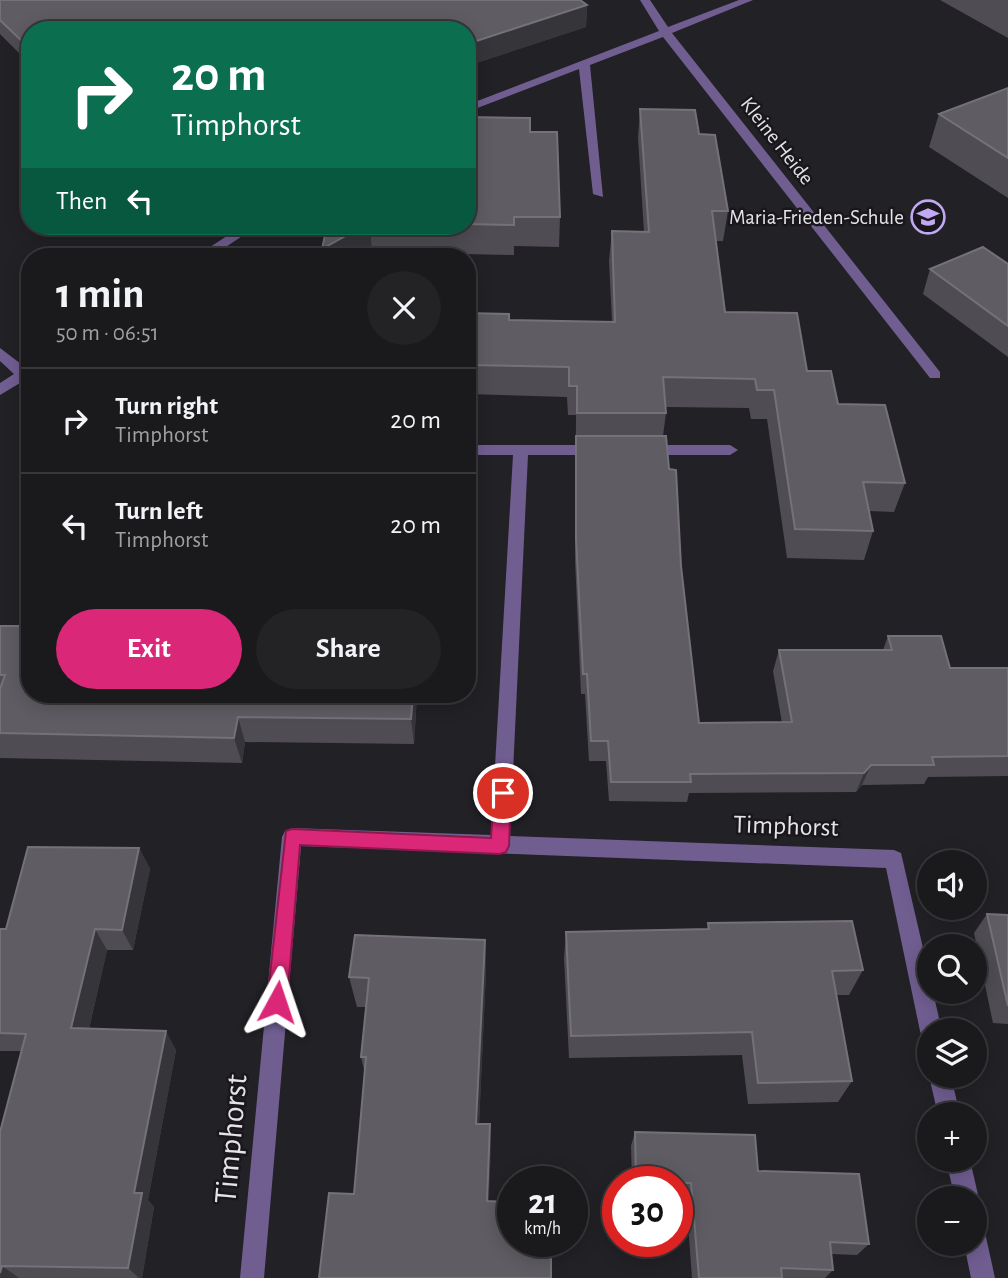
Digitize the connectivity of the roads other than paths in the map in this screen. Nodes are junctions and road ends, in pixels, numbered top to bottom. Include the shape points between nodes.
1 (645, 0) edge
2 (748, 0) edge
3 (665, 32) junction
4 (584, 63) junction
5 (476, 105) edge
6 (599, 194) dead end
7 (237, 235) edge
8 (216, 248) edge
9 (0, 353) edge
10 (21, 368) edge
11 (935, 375) dead end
12 (21, 376) edge
13 (0, 390) edge
14 (476, 450) edge
15 (520, 450) junction
16 (730, 450) dead end
17 (500, 846) junction
18 (928, 1018) edge
19 (979, 1256) edge
20 (252, 1278) edge
21 (984, 1278) edge

1 - 3 street, Kleine Heide
2 - 3 street
3 - 4 street
3 - 11 street, Kleine Heide
4 - 5 street
4 - 6 street
7 - 8 street
9 - 10 street
12 - 13 street
14 - 15 street
15 - 16 street
15 - 17 street
17 - 18 street, Timphorst via 894,859
17 - 20 street, Timphorst via 292,837
19 - 21 street

